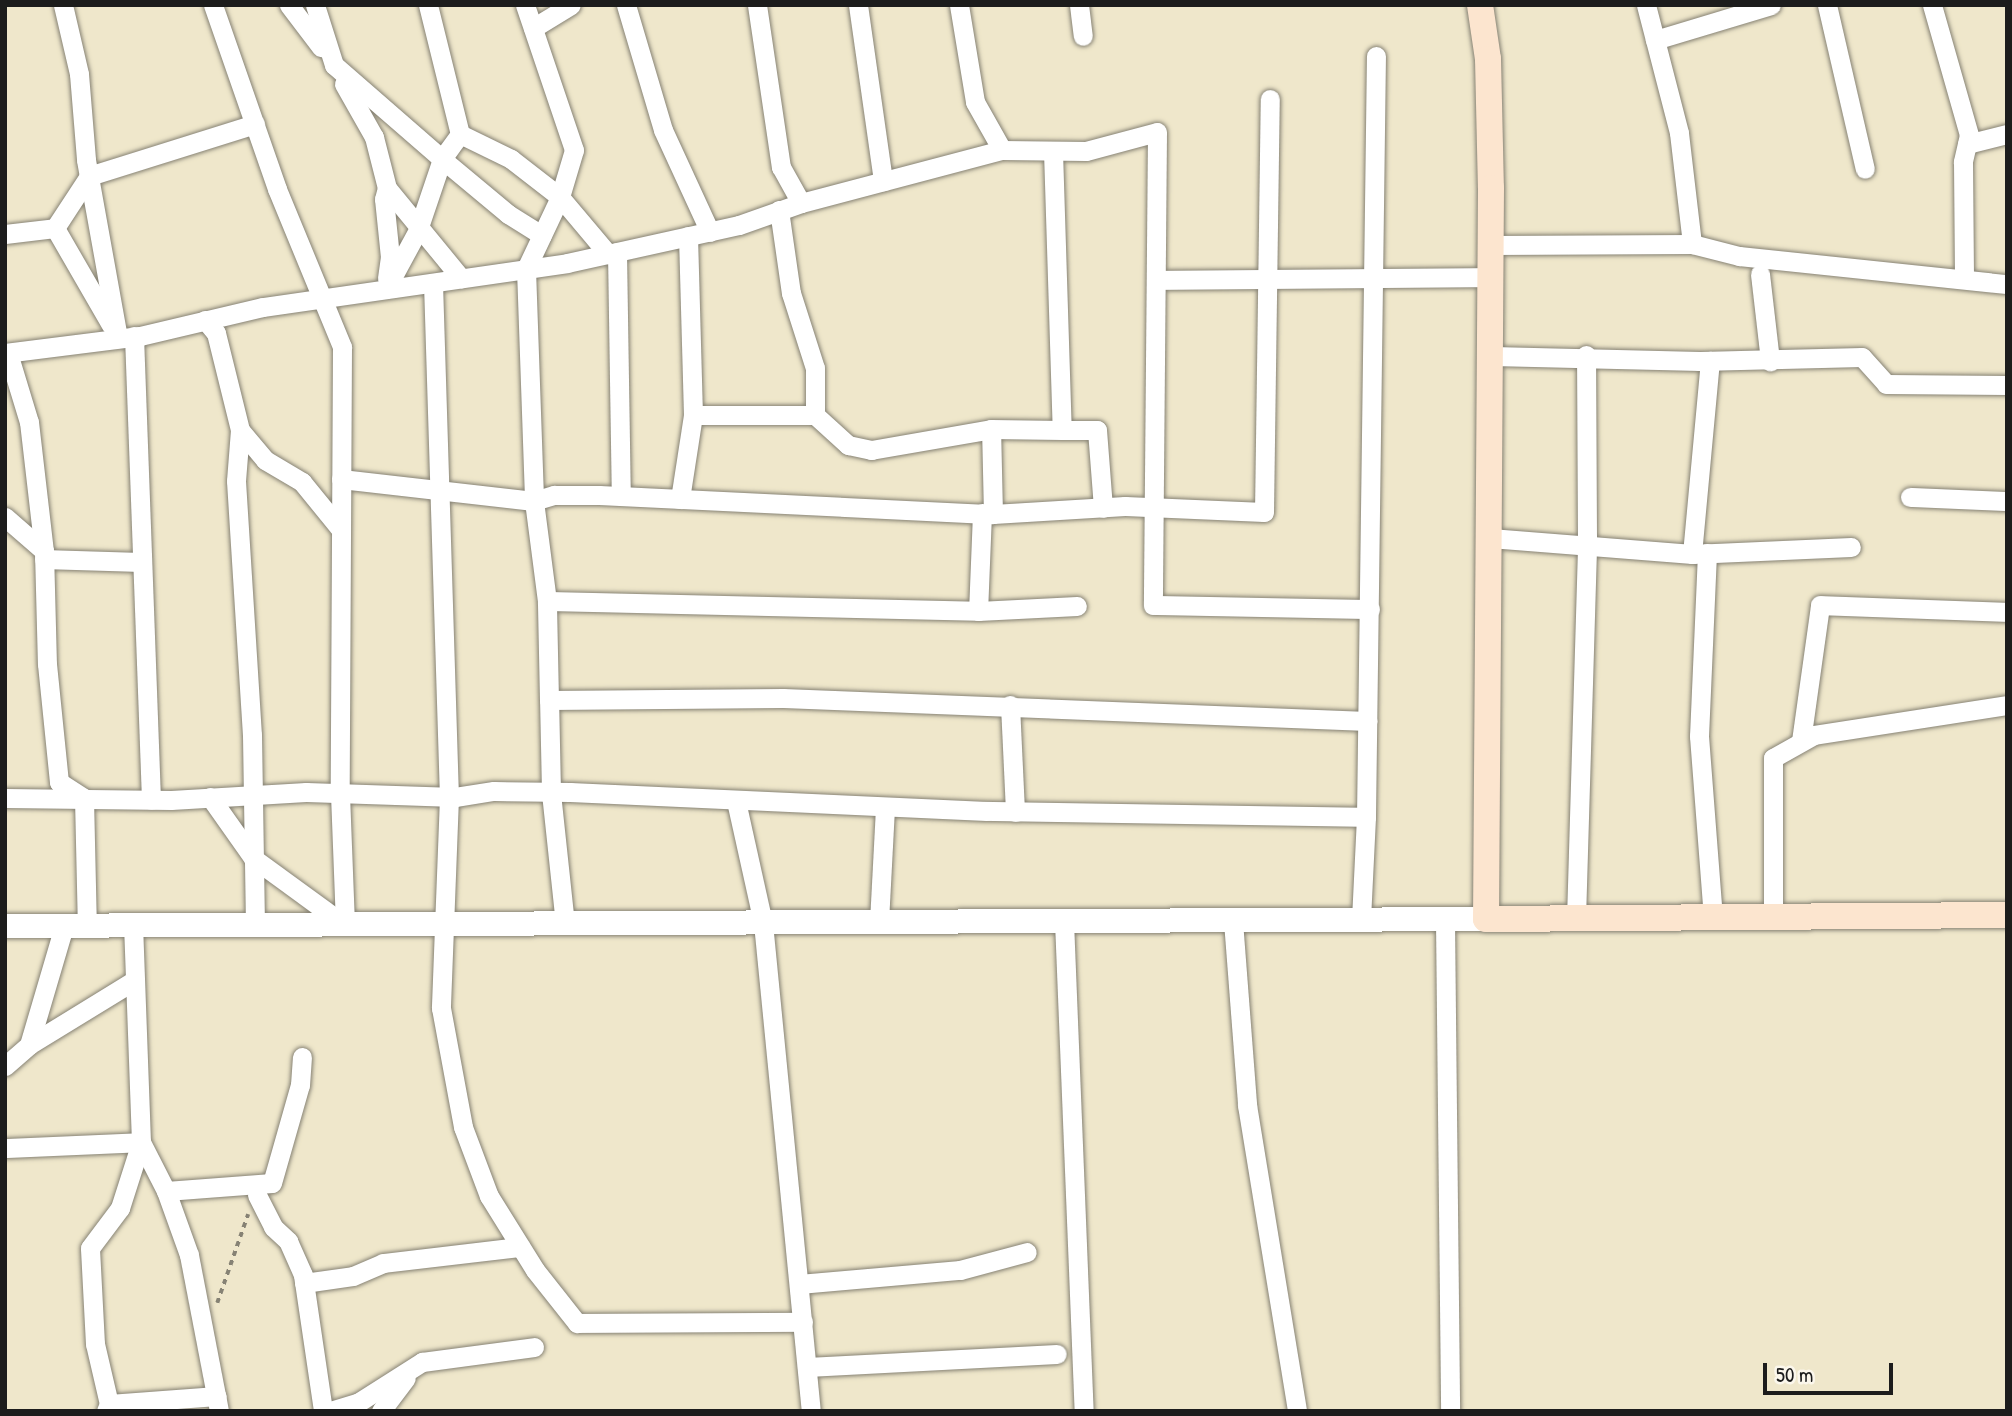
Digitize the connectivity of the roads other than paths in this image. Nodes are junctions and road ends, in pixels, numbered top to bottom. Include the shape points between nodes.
1 (62, 5) edge
2 (213, 5) edge
3 (289, 5) edge
4 (315, 5) edge
5 (428, 5) edge
6 (525, 5) edge
7 (571, 5) edge
8 (626, 5) edge
9 (757, 5) edge
10 (858, 5) edge
11 (959, 5) edge
12 (1079, 5) edge
13 (1480, 5) edge
14 (1646, 5) edge
15 (1771, 5) edge
16 (1827, 5) edge
17 (1932, 5) edge
18 (533, 28) junction
19 (1083, 36) dead end
20 (1656, 40) junction
21 (1377, 57) dead end
22 (334, 65) junction
23 (1270, 99) dead end
24 (255, 124) junction
25 (460, 134) junction
26 (2007, 134) edge
27 (1967, 144) junction
28 (1002, 150) junction
29 (1053, 151) junction
30 (442, 159) junction
31 (1866, 169) dead end
32 (89, 176) junction
33 (883, 181) junction
34 (387, 188) junction
35 (560, 197) junction
36 (800, 203) junction
37 (779, 211) junction
38 (55, 228) junction
39 (418, 230) junction
40 (710, 232) junction
41 (5, 234) edge
42 (542, 235) junction
43 (688, 236) junction
44 (1692, 244) junction
45 (1491, 245) junction
46 (612, 253) junction
47 (526, 269) junction
48 (1760, 274) dead end
49 (1491, 277) junction
50 (1964, 277) junction
51 (461, 278) junction
52 (1376, 278) junction
53 (1156, 280) junction
54 (1267, 281) junction
55 (433, 282) junction
56 (2007, 284) edge
57 (386, 289) junction
58 (321, 299) junction
59 (205, 320) junction
60 (126, 337) junction
61 (6, 353) edge
62 (1586, 355) junction
63 (1492, 356) junction
64 (1710, 361) junction
65 (1770, 361) junction
66 (2007, 385) edge
67 (693, 415) junction
68 (815, 415) junction
69 (991, 429) junction
70 (240, 430) junction
71 (1062, 430) junction
72 (341, 479) junction
73 (437, 488) junction
74 (621, 496) junction
75 (1910, 497) dead end
76 (680, 499) junction
77 (534, 501) junction
78 (2007, 501) edge
79 (1103, 508) junction
80 (1153, 508) junction
81 (988, 513) junction
82 (5, 517) edge
83 (341, 530) junction
84 (1490, 538) junction
85 (1587, 545) junction
86 (1851, 547) dead end
87 (1699, 554) junction
88 (44, 555) junction
89 (140, 562) junction
90 (547, 601) junction
91 (1077, 606) dead end
92 (1370, 609) junction
93 (978, 611) junction
94 (2007, 612) edge
95 (549, 700) junction
96 (1010, 705) junction
97 (2007, 705) edge
98 (1368, 721) junction
99 (1801, 741) junction
100 (551, 792) junction
101 (253, 794) junction
102 (340, 794) junction
103 (210, 797) junction
104 (449, 797) junction
105 (5, 798) edge
106 (84, 798) junction
107 (151, 800) junction
108 (736, 801) junction
109 (885, 808) junction
110 (1015, 812) junction
111 (1366, 817) junction
112 (253, 858) junction
113 (2007, 915) edge
114 (1713, 918) junction
115 (1773, 918) junction
116 (1486, 919) junction
117 (1576, 919) junction
118 (1361, 920) junction
119 (1445, 920) junction
120 (1064, 921) junction
121 (1233, 921) junction
122 (879, 922) junction
123 (565, 923) junction
124 (763, 923) junction
125 (442, 924) junction
126 (255, 925) junction
127 (345, 925) junction
128 (5, 926) edge
129 (76, 926) junction
130 (133, 926) junction
131 (135, 980) junction
132 (29, 1045) junction
133 (302, 1057) dead end
134 (5, 1066) edge
135 (141, 1142) junction
136 (5, 1148) edge
137 (166, 1191) junction
138 (257, 1195) road end
139 (520, 1247) junction
140 (1027, 1252) dead end
141 (304, 1283) junction
142 (799, 1284) junction
143 (803, 1322) junction
144 (534, 1347) dead end
145 (1058, 1354) dead end
146 (422, 1362) junction
147 (807, 1367) junction
148 (218, 1404) edge
149 (108, 1407) edge
150 (323, 1411) edge
151 (330, 1411) edge
152 (381, 1411) edge
153 (811, 1411) edge
154 (1084, 1411) edge
155 (1297, 1411) edge
156 (1450, 1411) edge

1 - 32 street via 79,74
2 - 24 street
3 - 22 street
4 - 22 street
5 - 25 street
6 - 18 street
7 - 18 street
8 - 40 street via 663,130
9 - 36 street via 781,167
10 - 33 street
11 - 28 street via 975,102
12 - 19 street
13 - 45 main road via 1488,60
14 - 20 street
15 - 20 street
16 - 31 street
17 - 27 street via 1969,135
18 - 35 street via 573,150
20 - 44 street via 1679,133
21 - 52 street
22 - 30 street
22 - 34 street via 374,137
23 - 54 street
24 - 32 street
24 - 58 street
25 - 30 street
25 - 35 street via 511,159
26 - 27 street
27 - 50 street
28 - 29 street
28 - 33 street
29 - 53 street via 1086,151 1157,132
29 - 71 street
30 - 39 street
30 - 42 street via 508,214
32 - 38 street
32 - 60 street
33 - 36 street
34 - 39 street
34 - 57 street via 390,257
35 - 42 street
35 - 46 street
36 - 37 street
37 - 40 street
37 - 68 street via 791,293 815,368
38 - 41 street
38 - 60 street
39 - 51 street
39 - 57 street
40 - 43 street
42 - 47 street
43 - 46 street
43 - 67 street
44 - 45 street
44 - 50 street via 1739,256
45 - 49 main road
46 - 47 street
46 - 74 street
47 - 51 street
47 - 77 street
48 - 65 street
49 - 52 street
49 - 63 main road
50 - 56 street
51 - 55 street
52 - 54 street
52 - 92 street
53 - 54 street
53 - 80 street
54 - 80 street via 1264,512
55 - 57 street
55 - 73 street
57 - 58 street
58 - 59 street
58 - 72 street via 342,347
59 - 60 street
59 - 70 street via 216,332
60 - 61 street
60 - 89 street
61 - 88 street via 29,422
62 - 63 street
62 - 64 street
62 - 85 street
63 - 84 main road
64 - 65 street
64 - 87 street
65 - 66 street via 1862,357 1886,384
67 - 68 street
67 - 76 street
68 - 69 street via 848,445 871,450
69 - 71 street
69 - 81 street
70 - 83 street via 265,460 302,482
70 - 101 street via 236,481
71 - 79 street via 1097,430
72 - 73 street
72 - 83 street
73 - 77 street
73 - 104 street
74 - 76 street
74 - 77 street via 554,495
75 - 78 street
76 - 81 street
77 - 90 street
79 - 80 street
79 - 81 street
80 - 92 street via 1153,606
81 - 93 street
82 - 88 street
83 - 102 street
84 - 85 street
84 - 116 main road
85 - 87 street
85 - 117 street
86 - 87 street
87 - 114 street via 1699,736
88 - 89 street
88 - 106 street via 47,664 59,782
89 - 107 street
90 - 93 street
90 - 95 street
91 - 93 street
92 - 98 street
94 - 99 street via 1820,605
95 - 96 street via 783,698
95 - 100 street
96 - 98 street
96 - 110 street
97 - 99 street via 1956,709
98 - 111 street
99 - 115 street via 1773,758
100 - 104 street
100 - 108 street
100 - 123 street
101 - 102 street
101 - 103 street
101 - 112 street
102 - 104 street
102 - 127 street
103 - 107 street
103 - 112 street
104 - 125 street
105 - 106 street
106 - 107 street
106 - 129 street
108 - 109 street
108 - 124 street
109 - 110 street
109 - 122 street
110 - 111 street
111 - 118 street
112 - 126 street
112 - 127 street
113 - 115 main road
114 - 115 main road
114 - 117 main road
116 - 117 main road
116 - 119 street
118 - 119 street
118 - 121 street
119 - 156 street
120 - 121 street
120 - 122 street
120 - 154 street
121 - 155 street via 1247,1105
122 - 124 street
123 - 124 street
123 - 125 street
124 - 142 street
125 - 127 street
125 - 139 street via 441,1008 463,1127 489,1196
126 - 127 street
126 - 130 street
128 - 129 street
129 - 130 street
129 - 132 street
130 - 131 street
131 - 132 street
131 - 135 street
132 - 134 street
133 - 137 street via 300,1085 272,1183
135 - 136 street
135 - 137 street
135 - 149 street via 120,1208 90,1248 95,1345
137 - 148 street via 189,1255
138 - 141 street via 273,1227 288,1241
139 - 141 street via 383,1263 353,1276
139 - 143 street via 577,1323
140 - 142 street via 960,1270
141 - 150 street
142 - 143 street
143 - 147 street
144 - 146 street
145 - 147 street
146 - 151 street via 359,1402
146 - 152 street
147 - 153 street
148 - 149 street

